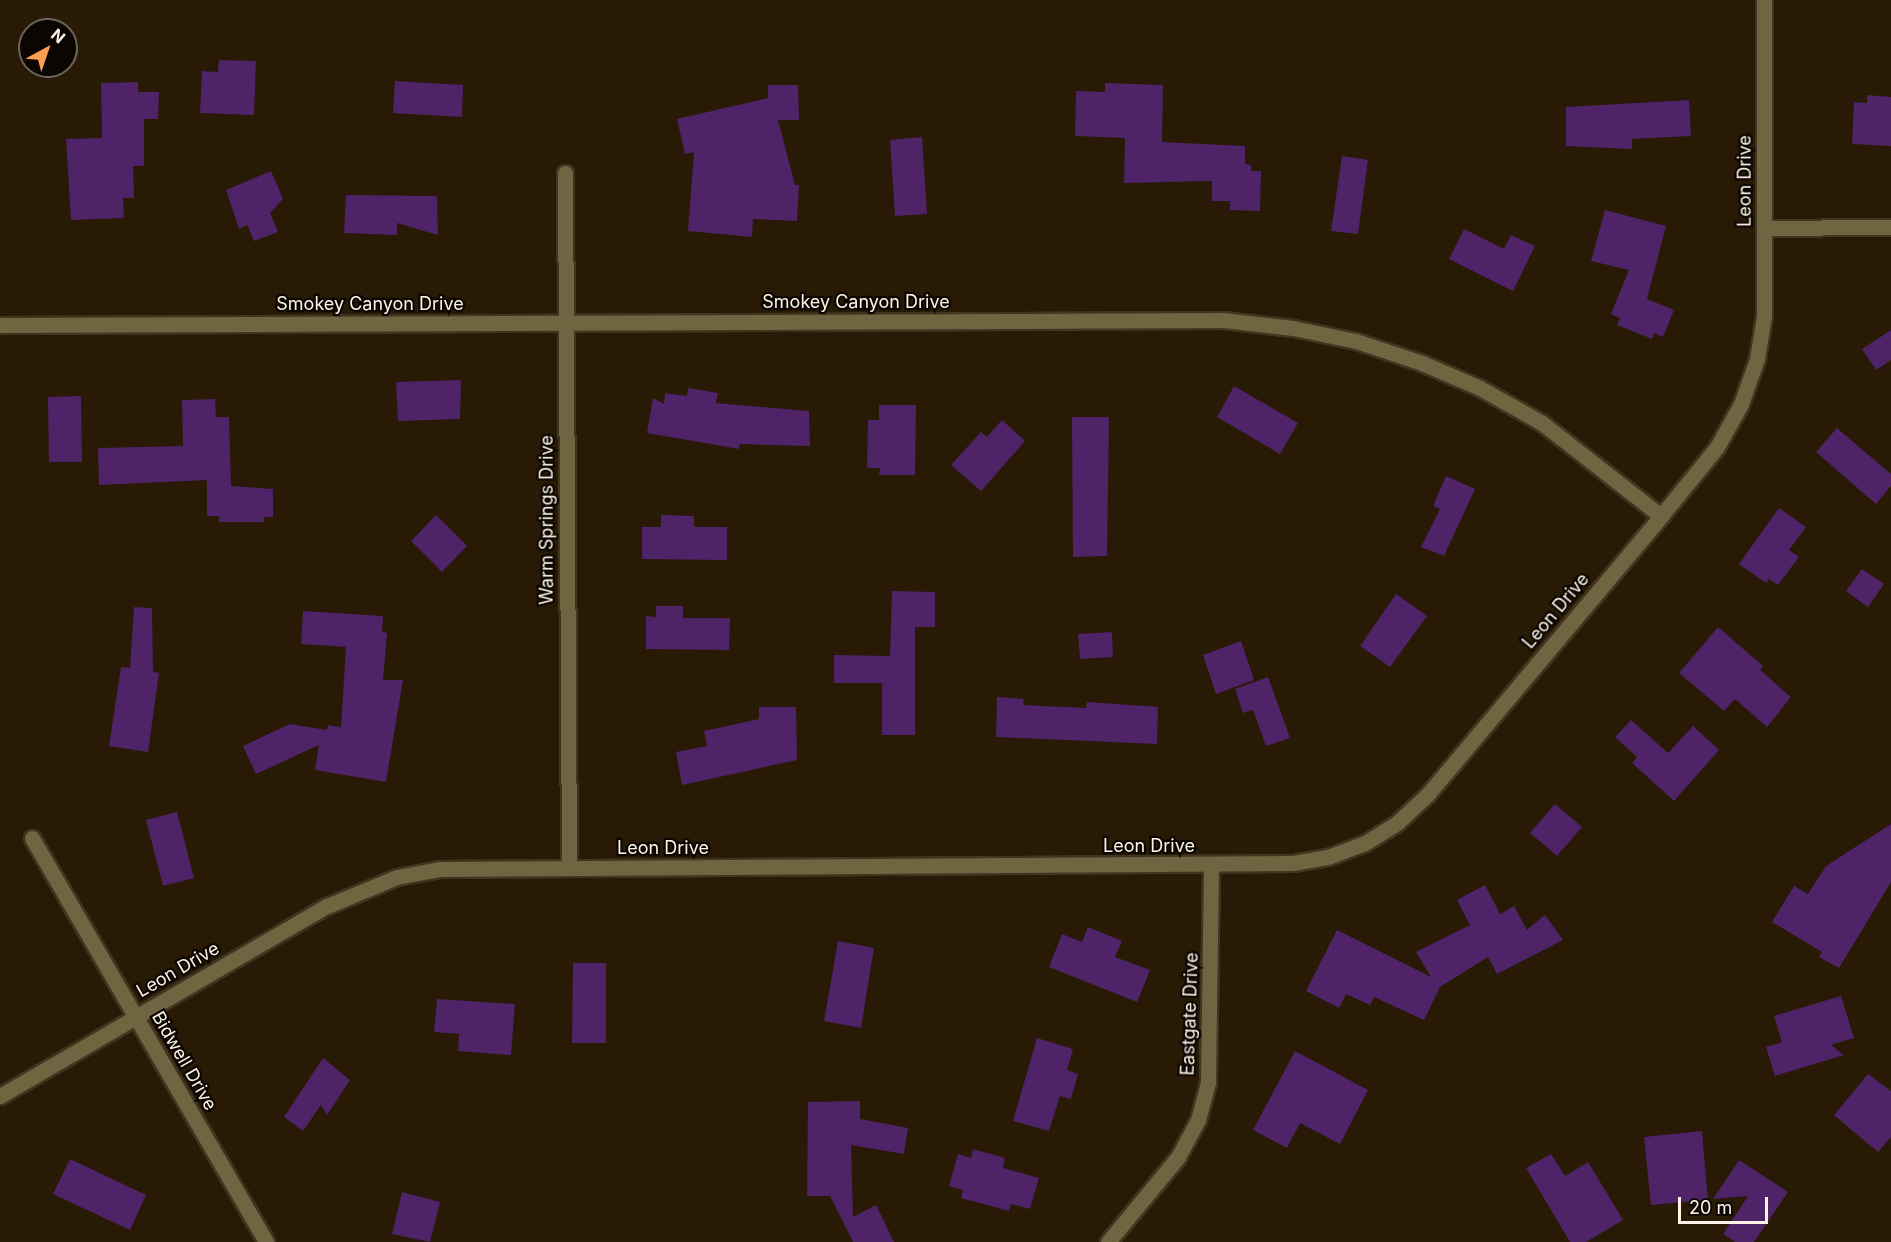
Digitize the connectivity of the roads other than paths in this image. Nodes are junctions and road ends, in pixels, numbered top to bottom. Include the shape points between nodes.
1 (1764, 0) edge
2 (565, 173) dead end
3 (1891, 227) edge
4 (1765, 228) junction
5 (566, 323) junction
6 (0, 325) edge
7 (1660, 516) junction
8 (32, 838) dead end
9 (1211, 865) junction
10 (568, 868) junction
11 (136, 1017) junction
12 (0, 1096) edge
13 (266, 1242) edge
14 (1108, 1242) edge

1 - 4 street, Leon Drive
2 - 5 street, Warm Springs Drive
3 - 4 street
4 - 7 street, Leon Drive via 1764,316 1757,359 1742,404 1717,447
5 - 6 street, Smokey Canyon Drive
5 - 7 street, Smokey Canyon Drive via 1223,320 1293,328 1356,341 1480,388 1542,423
5 - 10 street, Warm Springs Drive
7 - 9 street, Leon Drive via 1428,794 1398,822 1365,843 1328,857 1293,864
8 - 11 street, Bidwell Drive
9 - 10 street, Leon Drive
9 - 14 street, Eastgate Drive via 1208,1082 1198,1120 1178,1157
10 - 11 street, Leon Drive via 440,869 397,877 357,891
11 - 12 street, Leon Drive
11 - 13 street, Bidwell Drive

